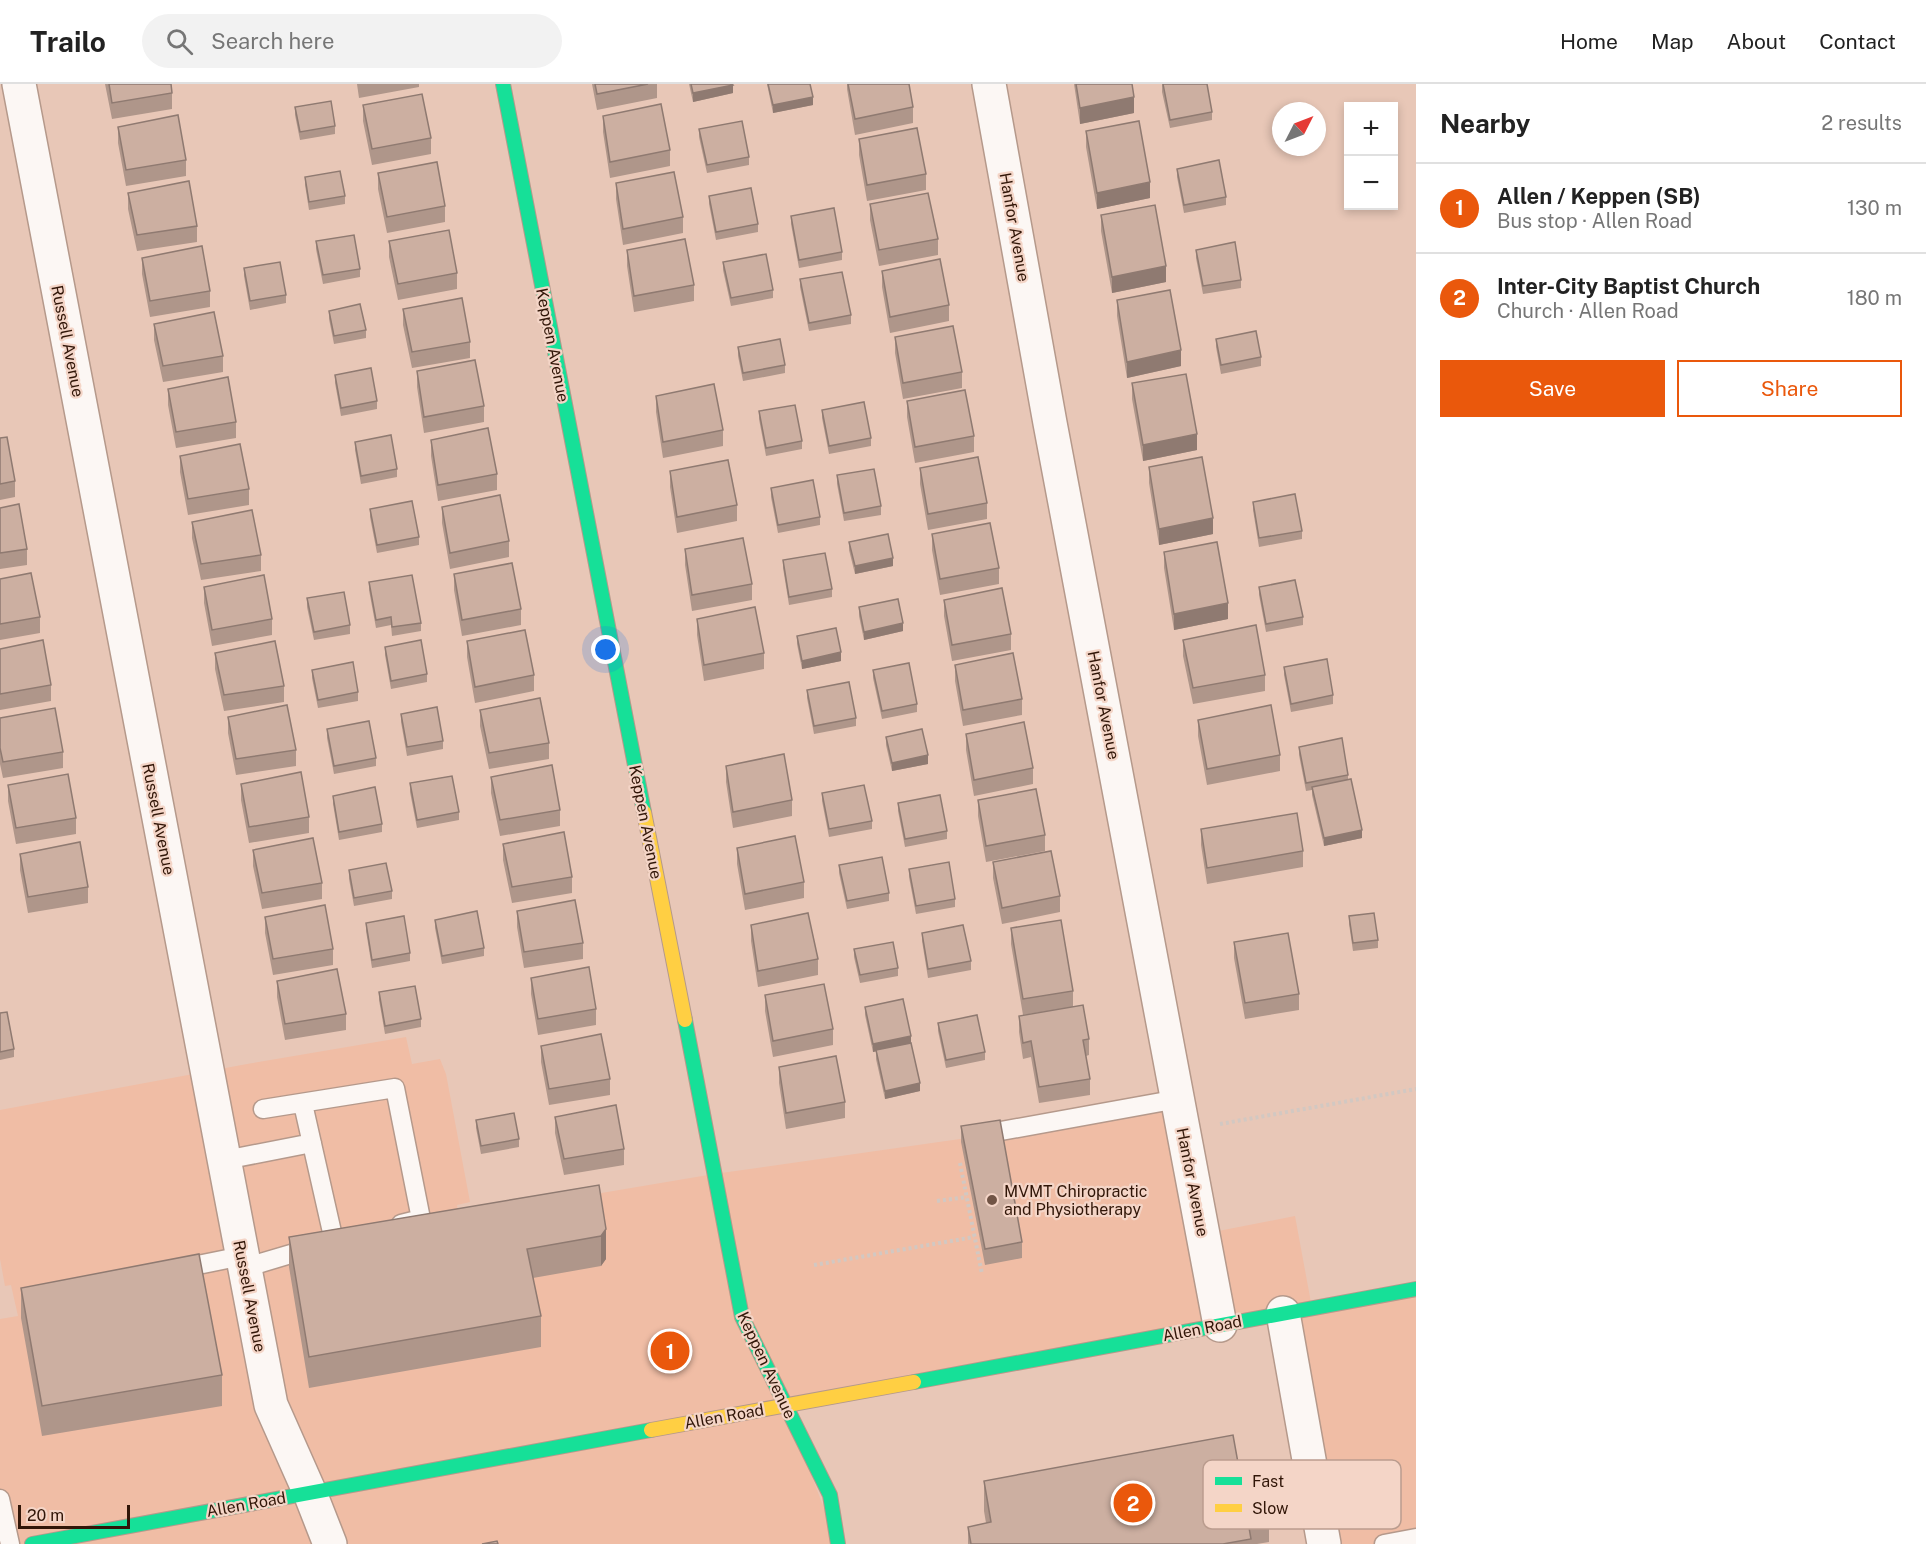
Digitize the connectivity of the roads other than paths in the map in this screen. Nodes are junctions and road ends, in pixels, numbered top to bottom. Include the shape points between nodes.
1 (19, 84) edge
2 (502, 84) edge
3 (989, 84) edge
4 (1178, 1099) junction
5 (303, 1104) junction
6 (263, 1109) dead end
7 (967, 1138) edge
8 (312, 1143) junction
9 (225, 1160) junction
10 (388, 1227) edge
11 (355, 1235) edge
12 (334, 1241) junction
13 (243, 1262) junction
14 (163, 1272) edge
15 (1416, 1288) edge
16 (1283, 1313) junction
17 (1220, 1325) junction
18 (784, 1405) junction
19 (1309, 1460) edge
20 (310, 1493) junction
21 (0, 1499) edge
22 (1321, 1529) edge
23 (1416, 1539) edge
24 (10, 1544) edge
25 (32, 1544) edge
26 (330, 1544) edge
27 (838, 1544) edge
28 (1324, 1544) edge
29 (1384, 1544) edge

1 - 9 street, Russell Avenue
2 - 18 street, Keppen Avenue via 742,1317
3 - 4 street, Hanfor Avenue
4 - 7 lane
4 - 17 street, Hanfor Avenue
5 - 6 lane
5 - 8 lane
5 - 10 lane via 395,1088 421,1219
8 - 9 lane
8 - 12 lane
9 - 13 street, Russell Avenue
11 - 12 lane
12 - 13 lane
13 - 14 lane
13 - 20 street, Russell Avenue via 271,1405
15 - 16 street, Allen Road
16 - 17 street, Allen Road
16 - 19 street
17 - 18 street, Allen Road
18 - 20 street, Allen Road
18 - 27 street, Keppen Avenue via 830,1495
20 - 25 street, Allen Road
20 - 26 street, Russell Avenue
21 - 24 lane
22 - 28 street
23 - 29 lane

